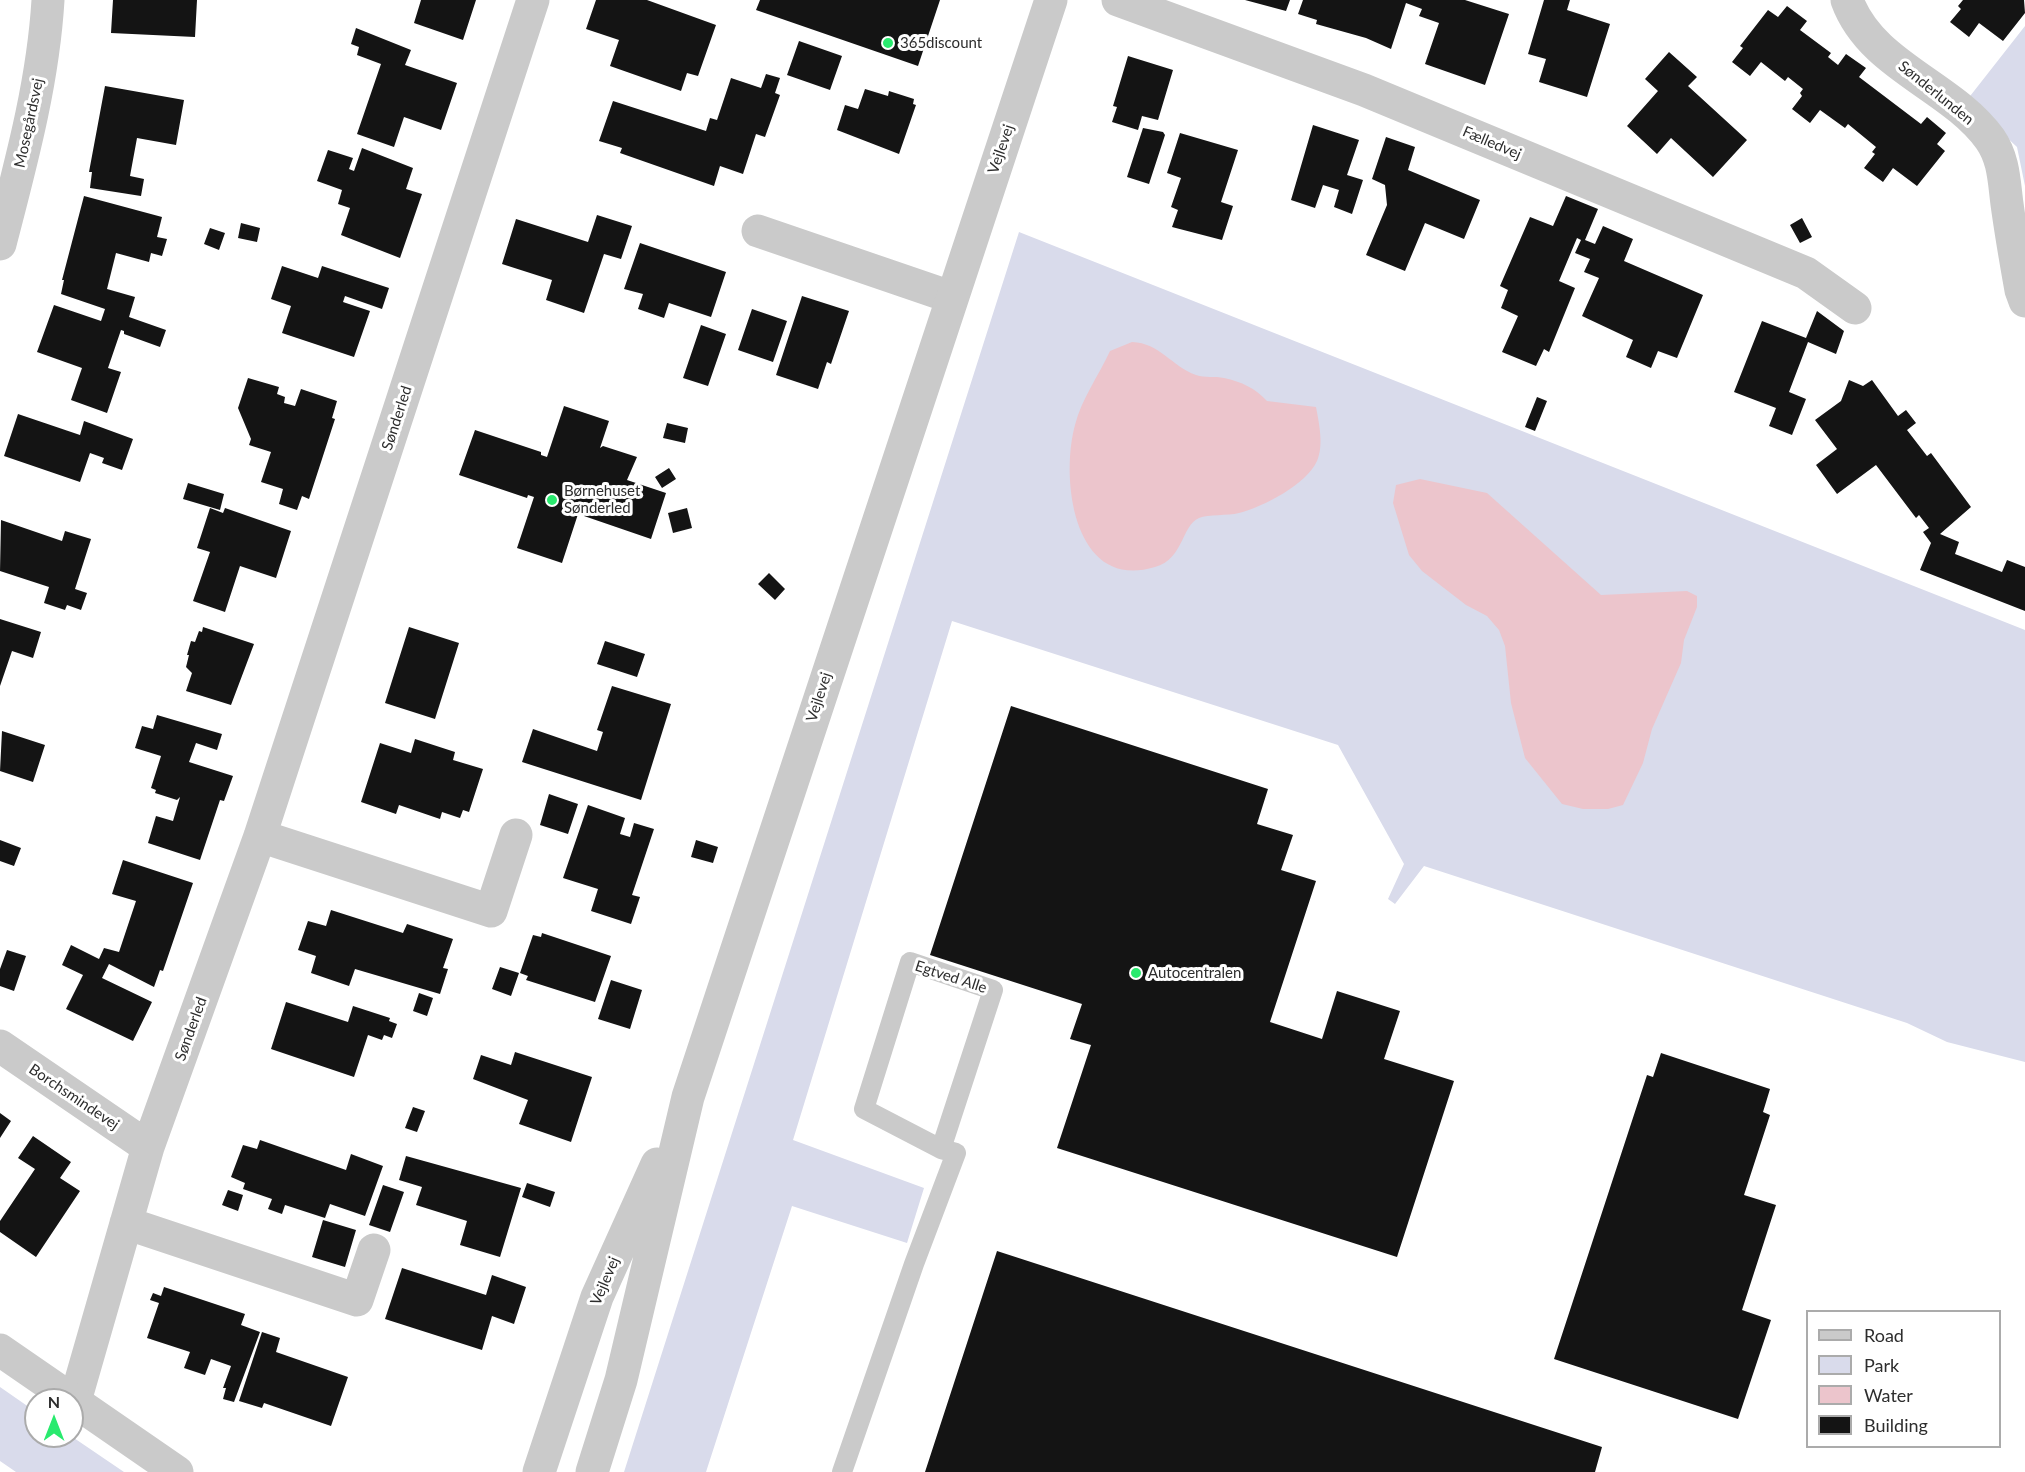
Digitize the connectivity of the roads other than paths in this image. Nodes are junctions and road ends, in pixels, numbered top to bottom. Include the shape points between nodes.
1 (48, 0) edge
2 (533, 0) edge
3 (1051, 0) edge
4 (1118, 0) edge
5 (1847, 0) edge
6 (758, 231) dead end
7 (0, 244) edge
8 (951, 297) junction
9 (2025, 301) edge
10 (1855, 308) dead end
11 (516, 835) dead end
12 (260, 836) junction
13 (0, 1046) edge
14 (688, 1097) junction
15 (148, 1147) junction
16 (941, 1149) junction
17 (126, 1223) junction
18 (374, 1250) dead end
19 (0, 1350) edge
20 (56, 1388) edge
21 (79, 1388) edge
22 (84, 1407) edge
23 (177, 1472) edge
24 (539, 1472) edge
25 (592, 1472) edge
26 (842, 1472) edge

1 - 7 street, Mosegårdsvej via 31,127
2 - 12 street, Sønderled
3 - 8 street, Vejlevej
4 - 10 street, Fælledvej via 1365,90 1806,273
5 - 9 street, Sønderlunden via 1851,12 1874,41 1911,74 1961,109 1990,139 2002,162
6 - 8 street
8 - 14 street, Vejlevej
11 - 12 street via 491,911
12 - 15 street, Sønderled
13 - 15 street, Borchsmindevej
14 - 24 street, Vejlevej via 597,1297
14 - 25 street, Vejlevej via 621,1380
15 - 17 street, Sønderled
16 - 16 lane, Egtved Alle via 993,990 910,962 864,1109
16 - 26 lane via 956,1153
17 - 18 street via 357,1300
17 - 21 street, Sønderled
19 - 20 street
22 - 23 street

